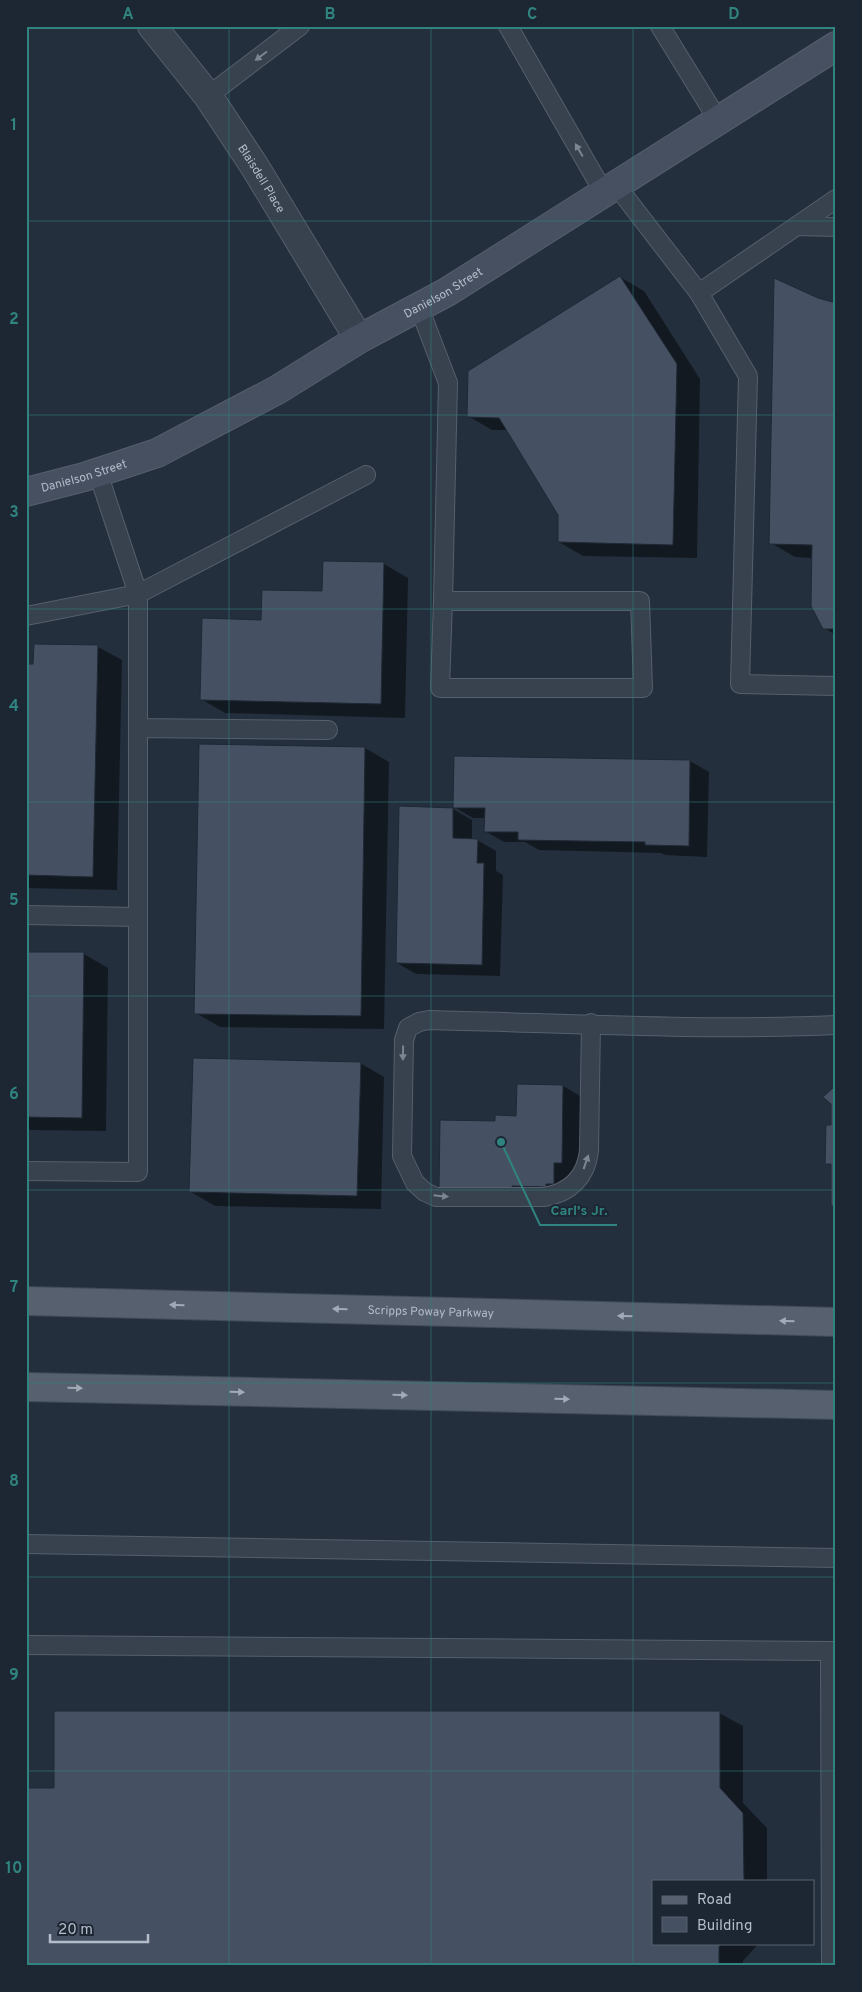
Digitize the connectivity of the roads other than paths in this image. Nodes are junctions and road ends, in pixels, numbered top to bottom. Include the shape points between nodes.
1 (152, 26) edge
2 (300, 26) edge
3 (508, 26) edge
4 (665, 28) edge
5 (836, 46) edge
6 (208, 96) junction
7 (718, 120) junction
8 (610, 189) junction
9 (836, 199) edge
10 (797, 226) junction
11 (836, 227) edge
12 (699, 293) junction
13 (419, 307) junction
14 (359, 339) junction
15 (98, 472) junction
16 (366, 475) dead end
17 (26, 492) edge
18 (138, 594) junction
19 (443, 602) junction
20 (26, 616) edge
21 (836, 686) edge
22 (138, 728) junction
23 (328, 730) dead end
24 (26, 915) edge
25 (138, 917) junction
26 (591, 1023) junction
27 (836, 1025) edge
28 (26, 1171) edge
29 (26, 1301) edge
30 (836, 1322) edge
31 (26, 1387) edge
32 (836, 1405) edge
33 (26, 1544) edge
34 (836, 1558) edge
35 (26, 1645) edge
36 (833, 1651) edge
37 (831, 1966) edge

1 - 6 street, Blaisdell Place
2 -> 6 lane
8 -> 3 lane
4 - 7 lane
5 - 7 street, Danielson Street
6 - 14 street, Blaisdell Place
7 - 8 street, Danielson Street
8 - 12 lane
8 - 13 street, Danielson Street
9 - 10 lane
10 - 11 lane
10 - 12 lane
12 - 21 lane via 748,376 740,684
13 - 14 street, Danielson Street
13 - 19 lane via 448,383
14 - 15 street, Danielson Street via 277,390 157,452
15 - 17 street, Danielson Street
15 - 18 lane
16 - 18 lane
18 - 20 lane
18 - 22 lane
19 - 19 lane via 640,602 643,688 440,688
22 - 23 lane
22 - 25 lane
24 - 25 lane
25 - 28 lane via 138,1172
26 -> 26 lane via 429,1020 408,1028 404,1040 402,1156 415,1183 436,1197 544,1197 570,1188 588,1163 590,1151
26 - 27 lane via 769,1028
30 -> 29 main road, Scripps Poway Parkway
31 -> 32 main road
33 - 34 lane
35 - 36 lane
36 - 37 lane

